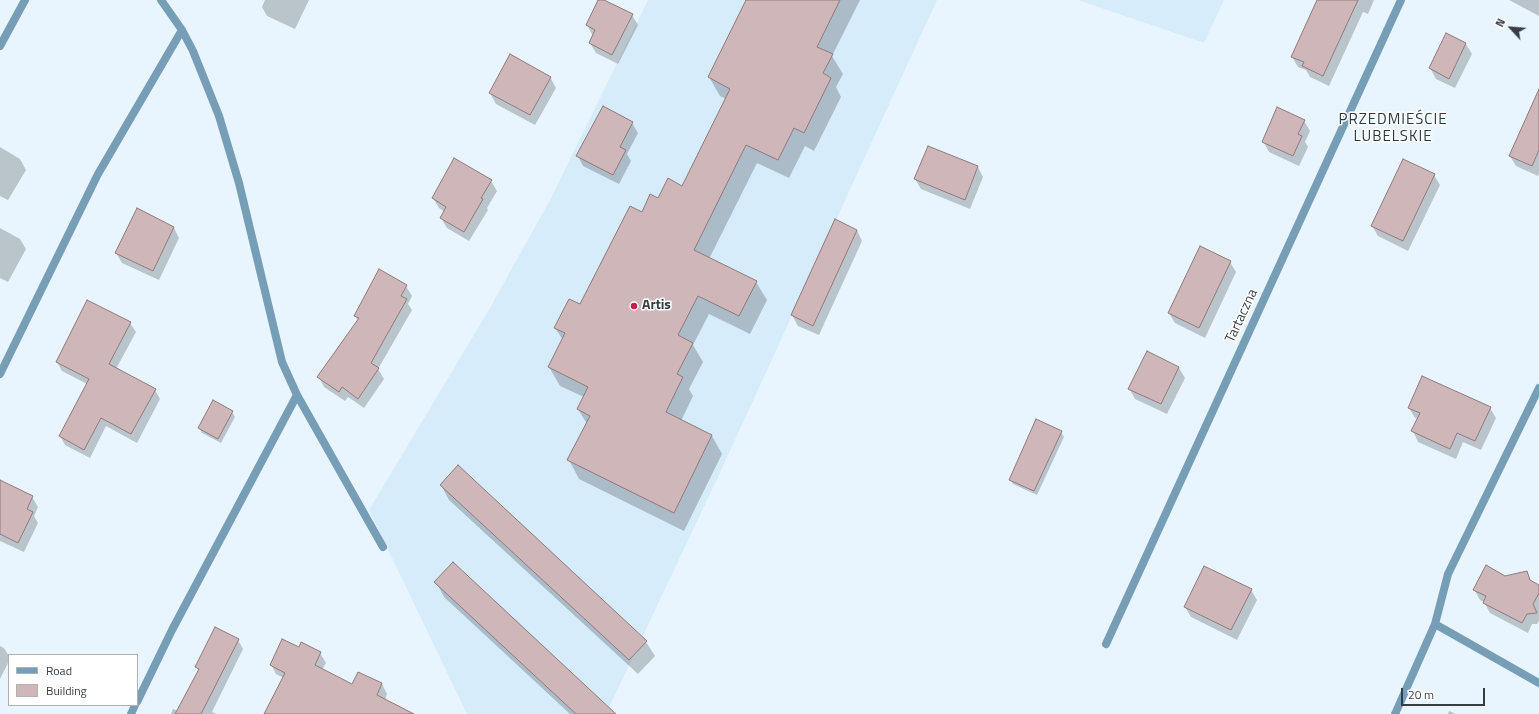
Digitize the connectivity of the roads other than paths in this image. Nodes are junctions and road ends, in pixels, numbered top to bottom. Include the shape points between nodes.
1 (25, 0) edge
2 (161, 0) edge
3 (1401, 0) edge
4 (182, 30) junction
5 (0, 46) edge
6 (0, 374) edge
7 (1539, 388) edge
8 (297, 395) junction
9 (383, 547) dead end
10 (1435, 624) junction
11 (1106, 644) dead end
12 (1539, 683) edge
13 (138, 700) edge
14 (1395, 714) edge

1 - 5 street
2 - 4 street
3 - 11 street, Tartaczna
4 - 6 street via 98,174
4 - 8 street via 204,75 219,116 239,183 282,362
7 - 10 street via 1448,574
8 - 9 street
8 - 13 street via 172,630
10 - 12 street
10 - 14 street

